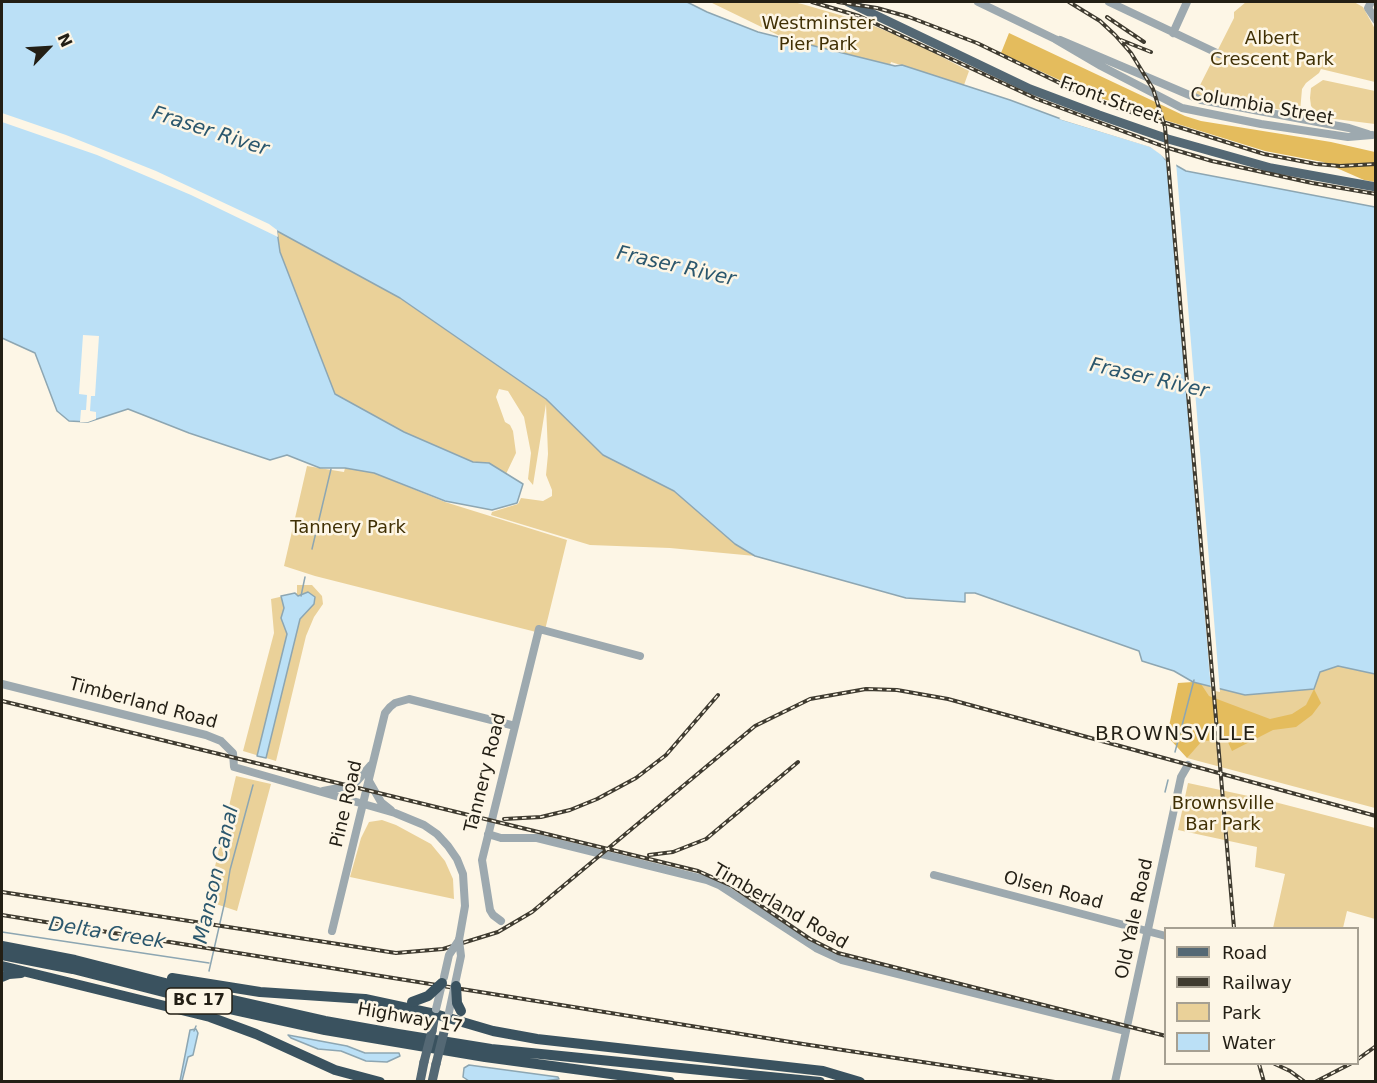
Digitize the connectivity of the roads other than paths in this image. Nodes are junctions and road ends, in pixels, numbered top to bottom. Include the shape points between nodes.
1 (848, 2) edge
2 (978, 2) edge
3 (1109, 2) edge
4 (1187, 2) edge
5 (1370, 4) edge
6 (1376, 20) edge
7 (1173, 33) junction
8 (1055, 39) junction
9 (1219, 54) dead end
10 (1170, 87) junction
11 (1151, 94) junction
12 (1374, 135) edge
13 (1376, 187) edge
14 (640, 656) dead end
15 (2, 684) edge
16 (515, 726) junction
17 (372, 764) junction
18 (1188, 765) dead end
19 (369, 781) junction
20 (322, 792) junction
21 (364, 804) junction
22 (395, 813) junction
23 (488, 834) junction
24 (934, 875) dead end
25 (501, 921) dead end
26 (332, 931) dead end
27 (1148, 932) junction
28 (1164, 936) edge
29 (459, 940) junction
30 (2, 946) edge
31 (2, 955) edge
32 (75, 960) junction
33 (2, 966) edge
34 (38, 974) junction
35 (2, 977) edge
36 (442, 983) junction
37 (456, 986) junction
38 (398, 1005) junction
39 (436, 1011) junction
40 (448, 1015) junction
41 (493, 1031) junction
42 (1126, 1031) junction
43 (368, 1080) edge
44 (380, 1082) edge
45 (420, 1082) edge
46 (432, 1082) edge
47 (670, 1082) edge
48 (820, 1082) edge
49 (860, 1082) edge
50 (1115, 1082) edge

1 - 13 main road, Front Street via 1030,89 1109,119 1271,168
2 - 8 street, Columbia Street
3 - 7 street
4 - 7 street
5 - 6 street
7 - 9 street
8 - 10 street, Columbia Street via 1070,42
8 - 11 street, Columbia Street
10 - 11 street via 1166,96
10 - 12 street, Columbia Street via 1209,102
11 - 12 street, Columbia Street via 1182,108 1217,116 1348,137
14 - 16 street, Tannery Road via 539,629
15 - 20 street, Timberland Road via 206,735 221,741 233,753 234,767
16 - 17 street, Pine Road via 409,699 395,703 385,713
16 - 23 street, Tannery Road
17 - 19 street, Pine Road
17 - 20 street via 349,786
18 - 27 street, Old Yale Road via 1180,782
19 - 21 street, Pine Road
19 - 22 street via 381,802
20 - 21 street, Timberland Road
21 - 22 street, Tannery Road
21 - 26 street, Pine Road
22 - 29 street, Tannery Road via 437,834 457,860 465,890
23 - 25 street, Tannery Road via 482,860 483,878 490,910
23 - 42 street, Timberland Road via 537,838 707,880 842,960
24 - 27 street, Olsen Road
27 - 28 street, Olsen Road
27 - 42 street, Old Yale Road
29 - 36 street, Tannery Road, bridge via 449,955
29 - 37 street, Tannery Road, bridge via 461,956
30 - 32 highway, Highway 17 / BC 17
31 - 47 highway, Highway 17 / BC 17 via 325,1030
32 - 38 highway via 260,992 356,998
32 - 48 highway, Highway 17 / BC 17 via 325,1021 456,1044
33 - 34 highway
34 - 35 highway
34 - 43 highway via 210,1017 327,1067
36 - 38 highway, bridge via 428,996
36 - 39 street, Tannery Road, bridge
37 - 40 street, Tannery Road, bridge
37 - 41 highway, bridge via 457,1003 464,1015
38 - 39 highway
39 - 40 highway
39 - 45 main road, Tannery Road, bridge
40 - 41 highway
40 - 46 main road, Tannery Road, bridge
41 - 49 highway via 570,1044 823,1071
42 - 50 street, Old Yale Road
43 - 44 highway

